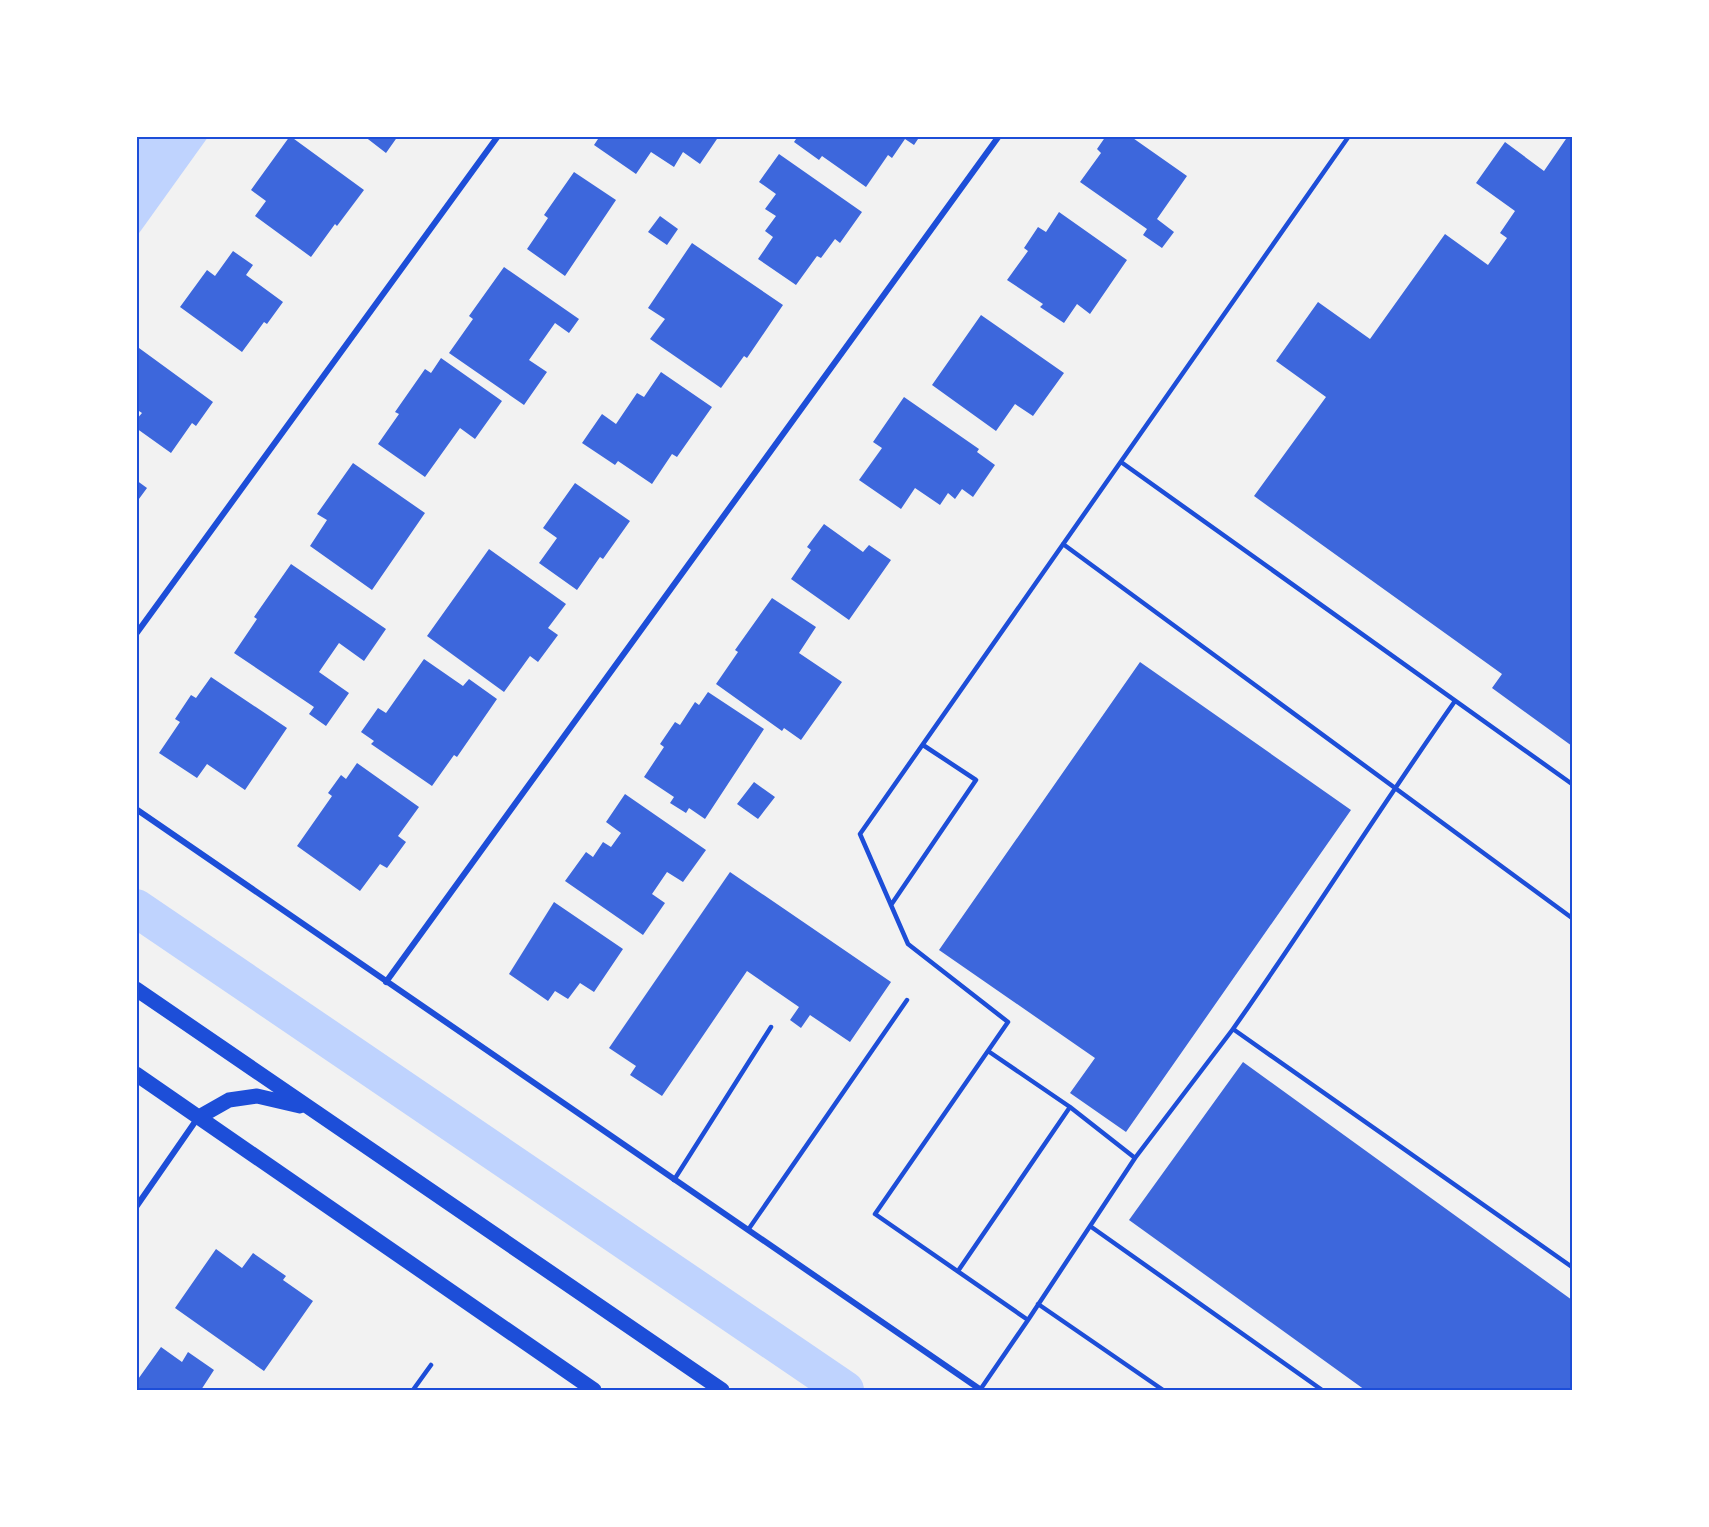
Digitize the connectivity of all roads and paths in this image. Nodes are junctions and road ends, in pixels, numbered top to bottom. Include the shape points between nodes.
1 (498, 136) edge
2 (999, 136) edge
3 (1349, 136) edge
4 (1121, 462) junction
5 (1063, 544) junction
6 (136, 634) edge
7 (1455, 701) junction
8 (923, 745) junction
9 (1572, 784) edge
10 (1395, 788) junction
11 (136, 809) edge
12 (891, 905) junction
13 (1572, 918) edge
14 (386, 982) junction
15 (136, 989) edge
16 (908, 1000) dead end
17 (771, 1027) dead end
18 (1233, 1029) junction
19 (988, 1051) junction
20 (136, 1074) edge
21 (1070, 1107) junction
22 (309, 1108) junction
23 (199, 1117) junction
24 (1135, 1158) junction
25 (675, 1180) junction
26 (136, 1207) edge
27 (1090, 1226) junction
28 (748, 1230) junction
29 (1572, 1267) edge
30 (958, 1271) junction
31 (1038, 1304) junction
32 (1028, 1320) junction
33 (430, 1365) dead end
34 (413, 1390) edge
35 (594, 1390) edge
36 (722, 1390) edge
37 (981, 1390) edge
38 (1163, 1390) edge
39 (1322, 1390) edge

1 - 6 street
2 - 14 street
3 - 4 lane
4 - 5 lane
4 - 7 lane
5 - 8 lane
5 - 10 lane
7 - 9 lane
7 - 10 lane
8 - 12 lane via 860,834
8 - 12 lane via 976,780
10 - 13 lane
10 - 18 lane
11 - 14 street
12 - 19 lane via 908,944 1008,1022
14 - 25 street
15 - 22 main road
16 - 28 lane
17 - 25 lane
18 - 24 lane
18 - 29 lane
19 - 21 lane
19 - 30 lane via 875,1214
20 - 23 main road
21 - 24 lane
21 - 30 lane
22 - 23 main road via 257,1096 229,1101
22 - 36 main road
23 - 26 street
23 - 35 main road
24 - 27 lane
25 - 28 street
27 - 31 lane
27 - 39 lane
28 - 37 street
30 - 32 lane
31 - 32 lane
31 - 38 lane
32 - 37 lane
33 - 34 lane

